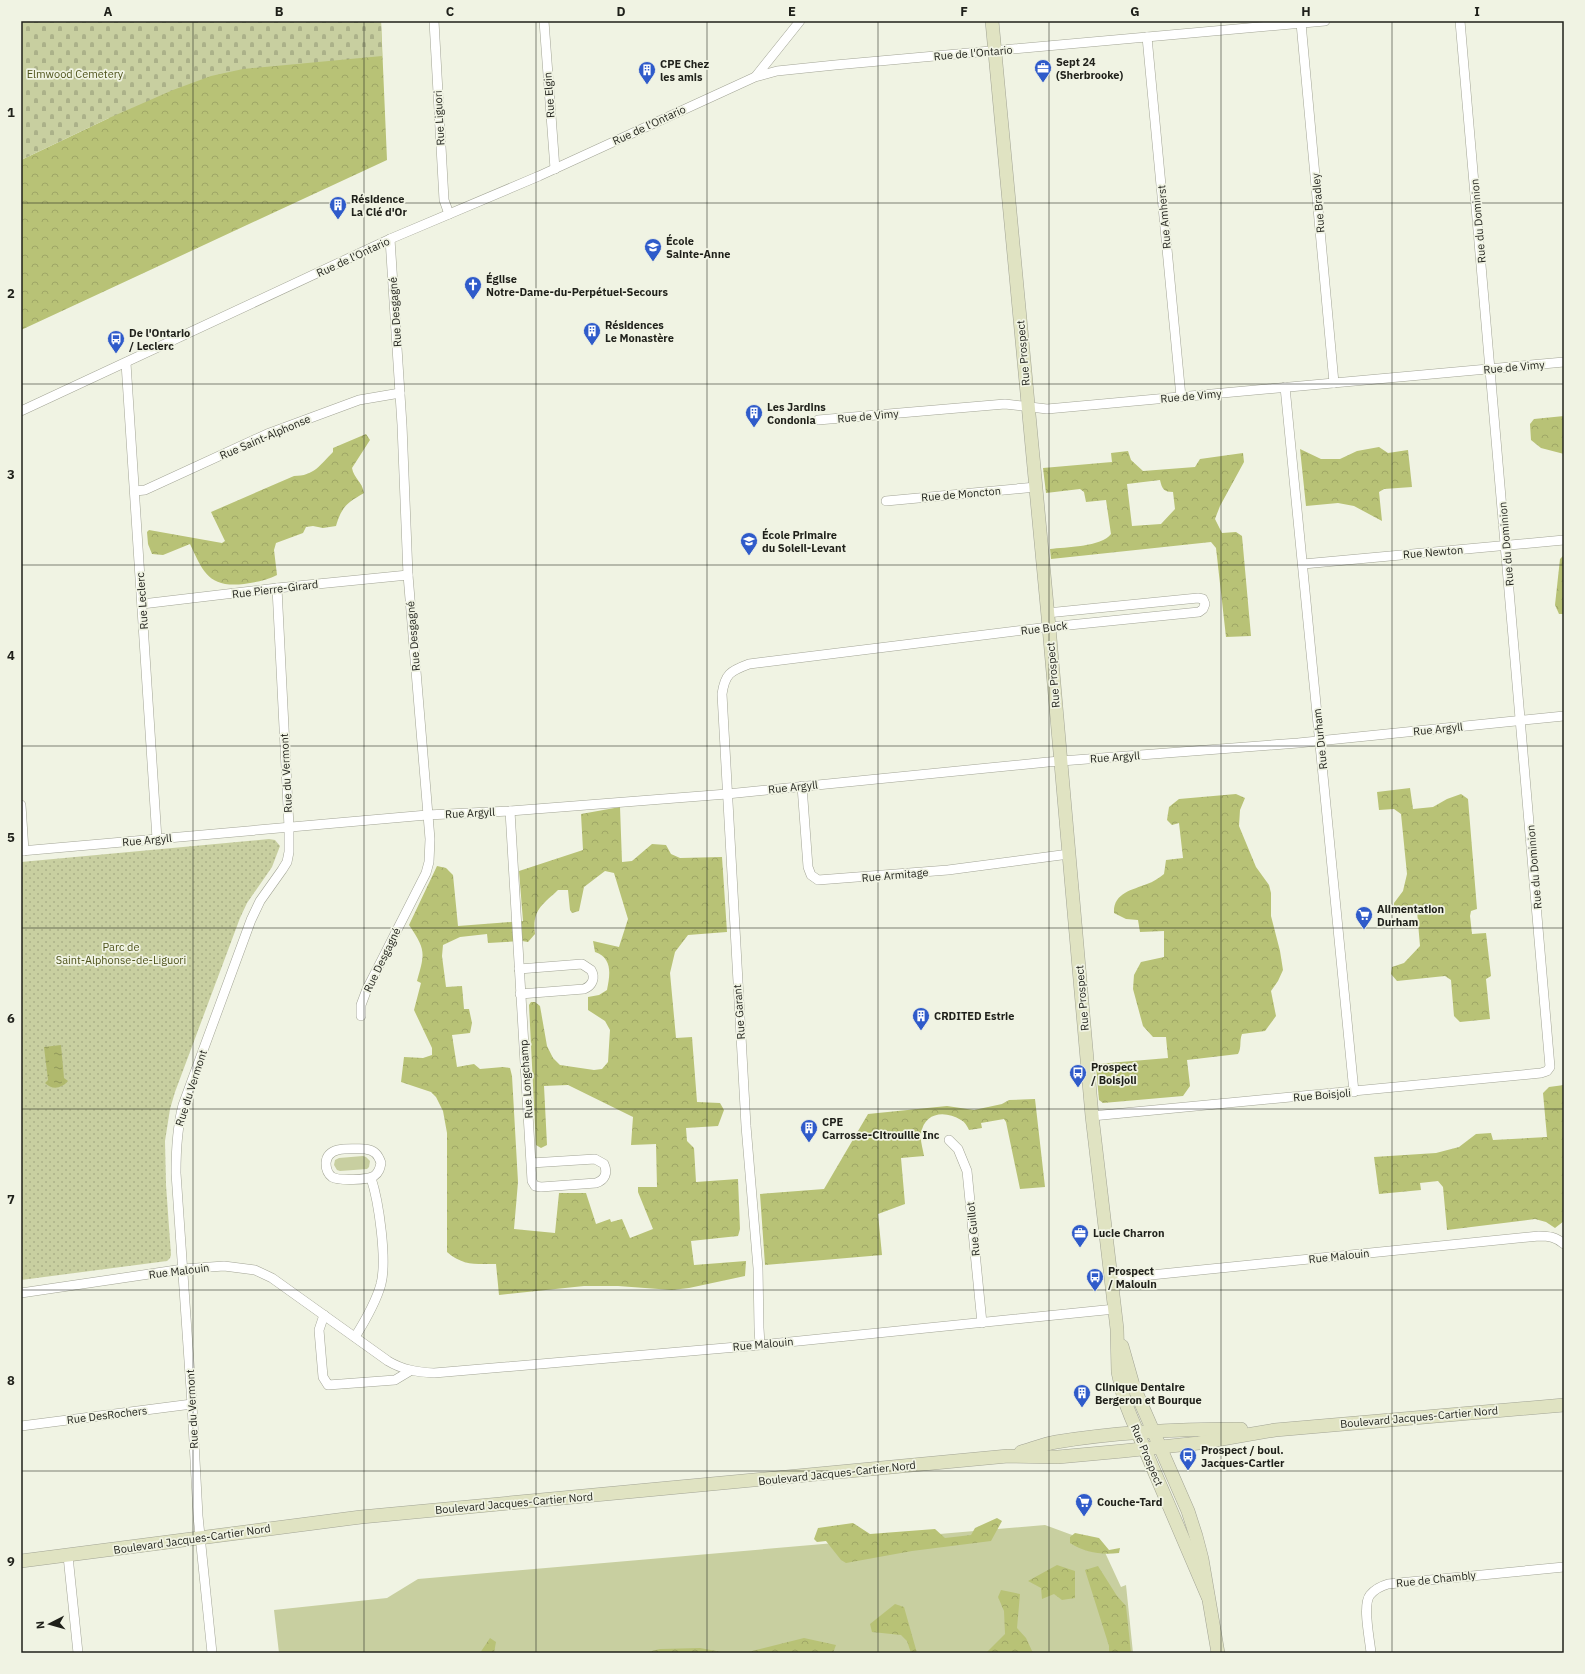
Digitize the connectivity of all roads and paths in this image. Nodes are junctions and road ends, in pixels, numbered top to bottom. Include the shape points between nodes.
1 (434, 21) edge
2 (544, 21) edge
3 (800, 21) edge
4 (992, 21) edge
5 (1325, 21) edge
6 (1460, 21) edge
7 (1302, 23) junction
8 (1147, 37) junction
9 (995, 51) junction
10 (755, 77) junction
11 (555, 169) junction
12 (449, 214) junction
13 (390, 239) junction
14 (1564, 362) edge
15 (126, 363) junction
16 (1491, 369) junction
17 (1334, 383) junction
18 (1286, 387) junction
19 (400, 393) junction
20 (1181, 397) junction
21 (1028, 407) junction
22 (21, 411) edge
23 (818, 420) dead end
24 (1036, 487) junction
25 (134, 491) junction
26 (886, 501) dead end
27 (1564, 540) edge
28 (1506, 545) junction
29 (1303, 564) junction
30 (408, 575) junction
31 (277, 588) junction
32 (142, 604) junction
33 (1047, 613) junction
34 (1049, 627) junction
35 (724, 680) joint
36 (1564, 716) edge
37 (1521, 721) junction
38 (1320, 741) junction
39 (1061, 761) junction
40 (802, 786) junction
41 (727, 794) junction
42 (21, 805) edge
43 (510, 811) junction
44 (427, 814) junction
45 (289, 827) junction
46 (157, 839) junction
47 (22, 851) edge
48 (1069, 854) junction
49 (519, 969) junction
50 (520, 994) junction
51 (361, 1016) dead end
52 (1550, 1067) joint
53 (1354, 1092) junction
54 (1092, 1116) junction
55 (949, 1140) dead end
56 (531, 1163) junction
57 (371, 1178) junction
58 (1564, 1244) edge
59 (183, 1270) junction
60 (1111, 1279) junction
61 (21, 1292) edge
62 (1115, 1309) junction
63 (324, 1315) junction
64 (982, 1323) junction
65 (1117, 1329) junction
66 (355, 1337) junction
67 (760, 1345) junction
68 (410, 1371) junction
69 (192, 1404) junction
70 (1564, 1405) edge
71 (21, 1426) edge
72 (1275, 1430) junction
73 (1154, 1432) junction
74 (1138, 1434) junction
75 (1160, 1447) junction
76 (1144, 1449) junction
77 (1008, 1456) junction
78 (201, 1538) junction
79 (68, 1556) junction
80 (21, 1561) edge
81 (1564, 1567) edge
82 (1208, 1597) junction
83 (78, 1653) edge
84 (212, 1653) edge
85 (1218, 1653) edge
86 (1371, 1653) edge

1 - 12 street, Rue Liguori via 444,200
2 - 11 street, Rue Elgin
3 - 10 street
4 - 9 street, Rue Prospect
5 - 7 street, Rue de l'Ontario
6 - 16 street, Rue du Dominion
7 - 8 street, Rue de l'Ontario
7 - 17 street, Rue Bradley
8 - 9 street, Rue de l'Ontario
8 - 20 street, Rue Amherst
9 - 10 street, Rue de l'Ontario via 777,71
9 - 21 street, Rue Prospect
10 - 11 street, Rue de l'Ontario
11 - 12 street, Rue de l'Ontario
12 - 13 street, Rue de l'Ontario
13 - 15 street, Rue de l'Ontario
13 - 19 street, Rue Desgagné
14 - 16 street, Rue de Vimy
15 - 22 street, Rue de l'Ontario
15 - 25 street, Rue Leclerc
16 - 17 street, Rue de Vimy
16 - 28 street, Rue du Dominion
17 - 18 street, Rue de Vimy
18 - 20 street, Rue de Vimy
18 - 29 street, Rue Durham
19 - 25 street, Rue Saint-Alphonse via 359,400 274,431 146,490
19 - 30 street, Rue Desgagné
20 - 21 street, Rue de Vimy via 1047,409
21 - 23 street, Rue de Vimy via 1006,404
21 - 24 street, Rue Prospect
24 - 26 street, Rue de Moncton
24 - 33 street, Rue Prospect
25 - 32 street, Rue Leclerc
27 - 28 street, Rue Newton
28 - 29 street, Rue Newton
28 - 37 street, Rue du Dominion
29 - 38 street, Rue Durham
30 - 31 street, Rue Pierre-Girard
30 - 44 street, Rue Desgagné
31 - 32 street, Rue Pierre-Girard
31 - 45 street, Rue du Vermont
32 - 46 street, Rue Leclerc
33 - 34 street, Rue Prospect
33 - 34 street, Rue Buck via 1198,598 1203,599 1205,604 1198,612
34 - 35 street, Rue Buck via 749,664 734,669
34 - 39 street, Rue Prospect
35 - 41 street, Rue Garant via 722,694
36 - 37 street, Rue Argyll
37 - 38 street, Rue Argyll
37 - 52 street, Rue du Dominion
38 - 39 street, Rue Argyll
38 - 53 street, Rue Durham
39 - 40 street, Rue Argyll
39 - 48 street, Rue Prospect
40 - 41 street, Rue Argyll
40 - 48 street, Rue Armitage via 808,867 811,875 818,880 948,870
41 - 43 street, Rue Argyll
41 - 67 street, Rue Garant via 746,1126 758,1268
42 - 47 street
43 - 44 street, Rue Argyll
43 - 49 street, Rue Longchamp
44 - 45 street, Rue Argyll
44 - 51 street, Rue Desgagné via 430,839 426,873 367,989 361,1005
45 - 46 street, Rue Argyll
45 - 59 street, Rue du Vermont via 287,862 260,900 251,920 178,1122 176,1172
46 - 47 street, Rue Argyll
48 - 54 street, Rue Prospect
49 - 50 street, Rue Longchamp
49 - 50 street via 582,964 591,970 593,977 591,985 584,989
50 - 56 street, Rue Longchamp
52 - 53 street, Rue Boisjoli via 1541,1073
53 - 54 street, Rue Boisjoli
54 - 60 street, Rue Prospect
55 - 64 street, Rue Guillot via 958,1149 967,1171
56 - 56 street, Rue Longchamp via 532,1181 535,1186 540,1187 596,1183 603,1179 606,1171 604,1164 595,1159
57 - 57 street via 378,1173 381,1163 379,1157 371,1150 340,1150 328,1156 326,1166 333,1178
57 - 66 street via 375,1189 383,1248 383,1272 378,1292
58 - 60 street, Rue Malouin via 1550,1236 1539,1236
59 - 61 street, Rue Malouin
59 - 63 street, Rue Malouin via 224,1266 255,1270 272,1278
59 - 69 street, Rue du Vermont
60 - 62 street, Rue Prospect
62 - 64 street, Rue Malouin
62 - 65 street, Rue Prospect
63 - 66 street, Rue Malouin
63 - 68 street via 319,1330 323,1377 328,1385 395,1380
64 - 67 street, Rue Malouin
65 - 73 street, Rue Prospect via 1133,1385
65 - 74 street, Rue Prospect via 1120,1386
66 - 68 street, Rue Malouin via 388,1361
67 - 68 street, Rue Malouin via 434,1373
69 - 71 street, Rue DesRochers
69 - 78 street, Rue du Vermont
70 - 72 street, Boulevard Jacques-Cartier Nord
72 - 73 street, Boulevard Jacques-Cartier Nord via 1198,1429
72 - 75 street, Boulevard Jacques-Cartier Nord
73 - 74 street, Boulevard Jacques-Cartier Nord
73 - 75 street, Rue Prospect
74 - 76 street, Rue Prospect
74 - 77 street, Boulevard Jacques-Cartier Nord via 1054,1443
75 - 76 street, Boulevard Jacques-Cartier Nord
75 - 82 street, Rue Prospect via 1196,1536
76 - 77 street, Boulevard Jacques-Cartier Nord via 1058,1457
76 - 82 street, Rue Prospect
77 - 78 street, Boulevard Jacques-Cartier Nord via 361,1517
78 - 79 street, Boulevard Jacques-Cartier Nord
78 - 84 street, Rue du Vermont
79 - 80 street, Boulevard Jacques-Cartier Nord
79 - 83 street
81 - 86 street, Rue de Chambly via 1388,1584 1378,1588 1366,1602
82 - 85 street, Rue Prospect

